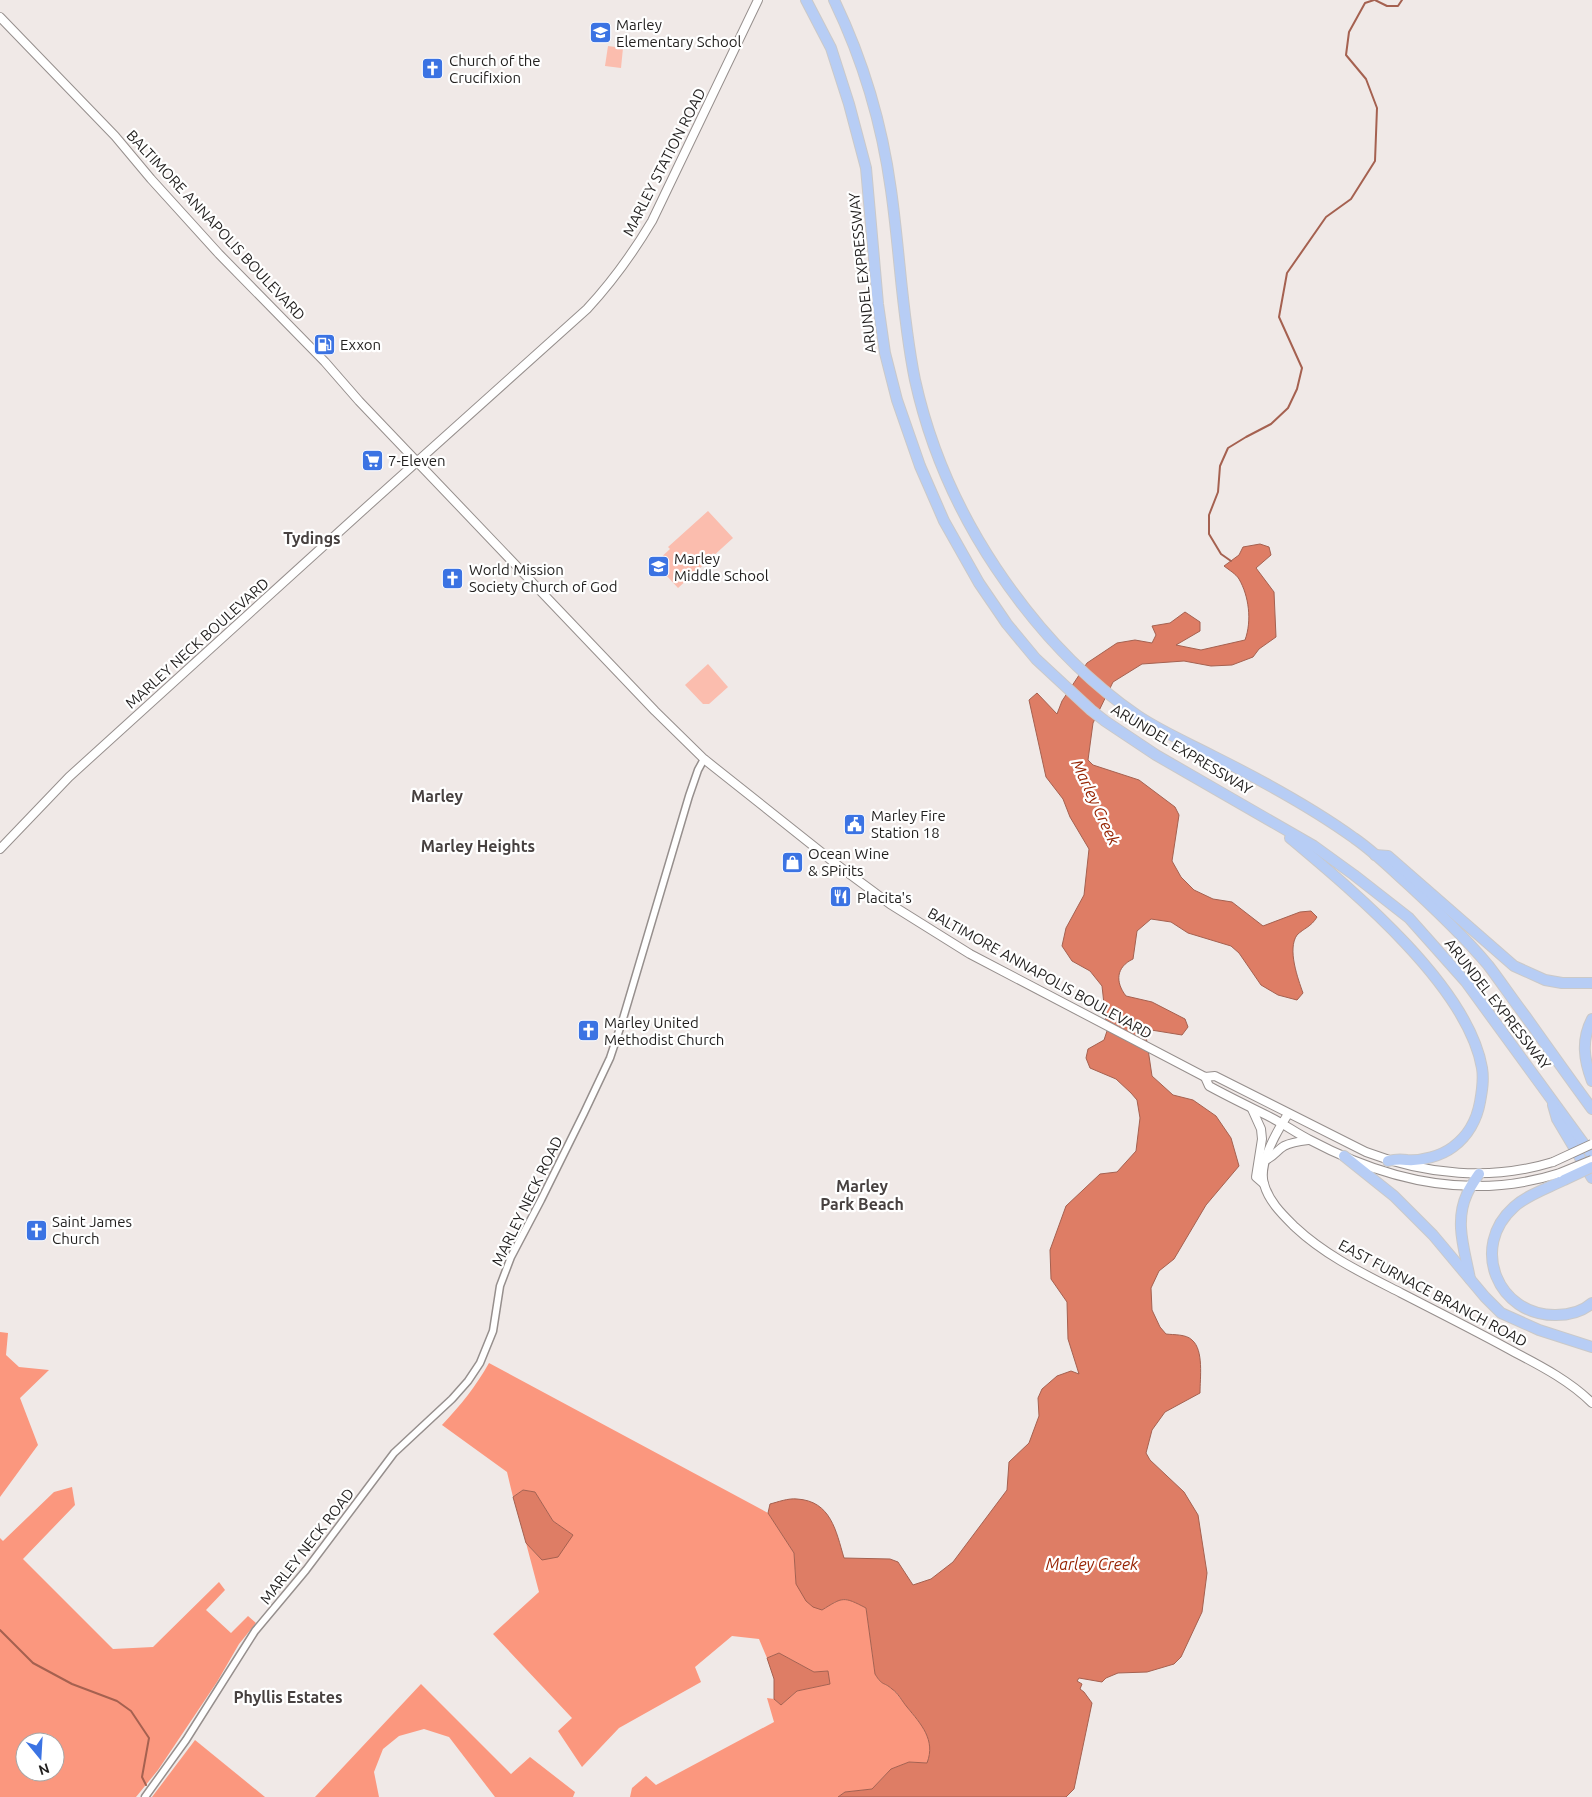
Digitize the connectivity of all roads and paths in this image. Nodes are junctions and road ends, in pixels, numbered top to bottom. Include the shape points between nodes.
1 (758, 0) edge
2 (806, 0) edge
3 (834, 0) edge
4 (0, 17) edge
5 (417, 462) junction
6 (704, 759) junction
7 (1267, 818) junction
8 (0, 849) edge
9 (1375, 855) junction
10 (1592, 983) edge
11 (1592, 1019) edge
12 (1205, 1077) junction
13 (1592, 1080) edge
14 (1550, 1097) junction
15 (1252, 1109) junction
16 (1592, 1110) edge
17 (1288, 1114) junction
18 (1282, 1124) junction
19 (1310, 1140) junction
20 (1592, 1144) edge
21 (1592, 1155) edge
22 (1344, 1156) junction
23 (1265, 1160) junction
24 (1592, 1160) edge
25 (1388, 1161) junction
26 (1592, 1167) edge
27 (1479, 1174) junction
28 (1562, 1176) junction
29 (1592, 1178) edge
30 (1264, 1184) junction
31 (1472, 1186) junction
32 (1471, 1280) junction
33 (1592, 1304) edge
34 (1592, 1347) edge
35 (1592, 1403) edge
36 (145, 1797) edge

1 - 5 main road, MARLEY STATION ROAD via 661,204 635,250 587,309
2 - 7 highway, ARUNDEL EXPRESSWAY via 830,48 866,168 878,304 885,353 897,400 944,521 979,584 1036,659 1105,721 1156,755
3 - 9 highway, ARUNDEL EXPRESSWAY via 860,59 882,135 908,338 919,397 934,448 962,512 985,551 1026,610 1070,659 1119,702 1140,718 1296,801 1358,840
4 - 5 main road, BALTIMORE ANNAPOLIS BOULEVARD
5 - 6 main road, BALTIMORE ANNAPOLIS BOULEVARD
5 - 8 main road, MARLEY NECK BOULEVARD via 68,777
6 - 12 main road, BALTIMORE ANNAPOLIS BOULEVARD via 898,909 970,954
6 - 36 street, MARLEY NECK ROAD via 689,796 610,1058 511,1257 500,1286 493,1331 480,1363 452,1398 394,1453 306,1570 255,1631 186,1740
7 - 14 highway, ARUNDEL EXPRESSWAY via 1322,852 1409,918 1466,982
7 - 25 highway via 1357,894 1407,946 1455,1006 1476,1049 1483,1086 1472,1125 1444,1152 1422,1159
9 - 10 highway via 1388,856 1514,966 1545,980
9 - 16 highway, ARUNDEL EXPRESSWAY via 1488,966
11 - 13 highway via 1585,1036 1584,1054
12 - 15 main road, BALTIMORE ANNAPOLIS BOULEVARD via 1209,1086
12 - 17 main road, BALTIMORE ANNAPOLIS BOULEVARD via 1215,1076
14 - 21 highway, ARUNDEL EXPRESSWAY
14 - 29 highway via 1557,1118
15 - 18 main road, BALTIMORE ANNAPOLIS BOULEVARD
15 - 30 main road, EAST FURNACE BRANCH ROAD via 1262,1139 1256,1177
17 - 18 main road
17 - 25 main road, BALTIMORE ANNAPOLIS BOULEVARD
18 - 19 main road, BALTIMORE ANNAPOLIS BOULEVARD
18 - 23 main road
19 - 22 main road, BALTIMORE ANNAPOLIS BOULEVARD
19 - 23 main road via 1283,1146 1272,1158
20 - 27 main road, BALTIMORE ANNAPOLIS BOULEVARD, bridge via 1553,1162 1518,1171
22 - 31 main road, BALTIMORE ANNAPOLIS BOULEVARD via 1411,1180
22 - 32 highway via 1394,1196
23 - 30 main road
24 - 28 main road, BALTIMORE ANNAPOLIS BOULEVARD, bridge
25 - 27 main road, BALTIMORE ANNAPOLIS BOULEVARD via 1436,1171
26 - 28 highway, bridge
27 - 31 highway
28 - 31 main road, BALTIMORE ANNAPOLIS BOULEVARD via 1516,1184
28 - 33 highway via 1514,1207 1504,1220 1494,1239 1494,1273 1503,1290 1530,1312 1560,1315 1574,1313
30 - 35 main road, EAST FURNACE BRANCH ROAD via 1285,1217 1326,1252 1550,1371
31 - 32 highway via 1462,1209 1461,1228
32 - 34 highway via 1501,1313 1539,1330

